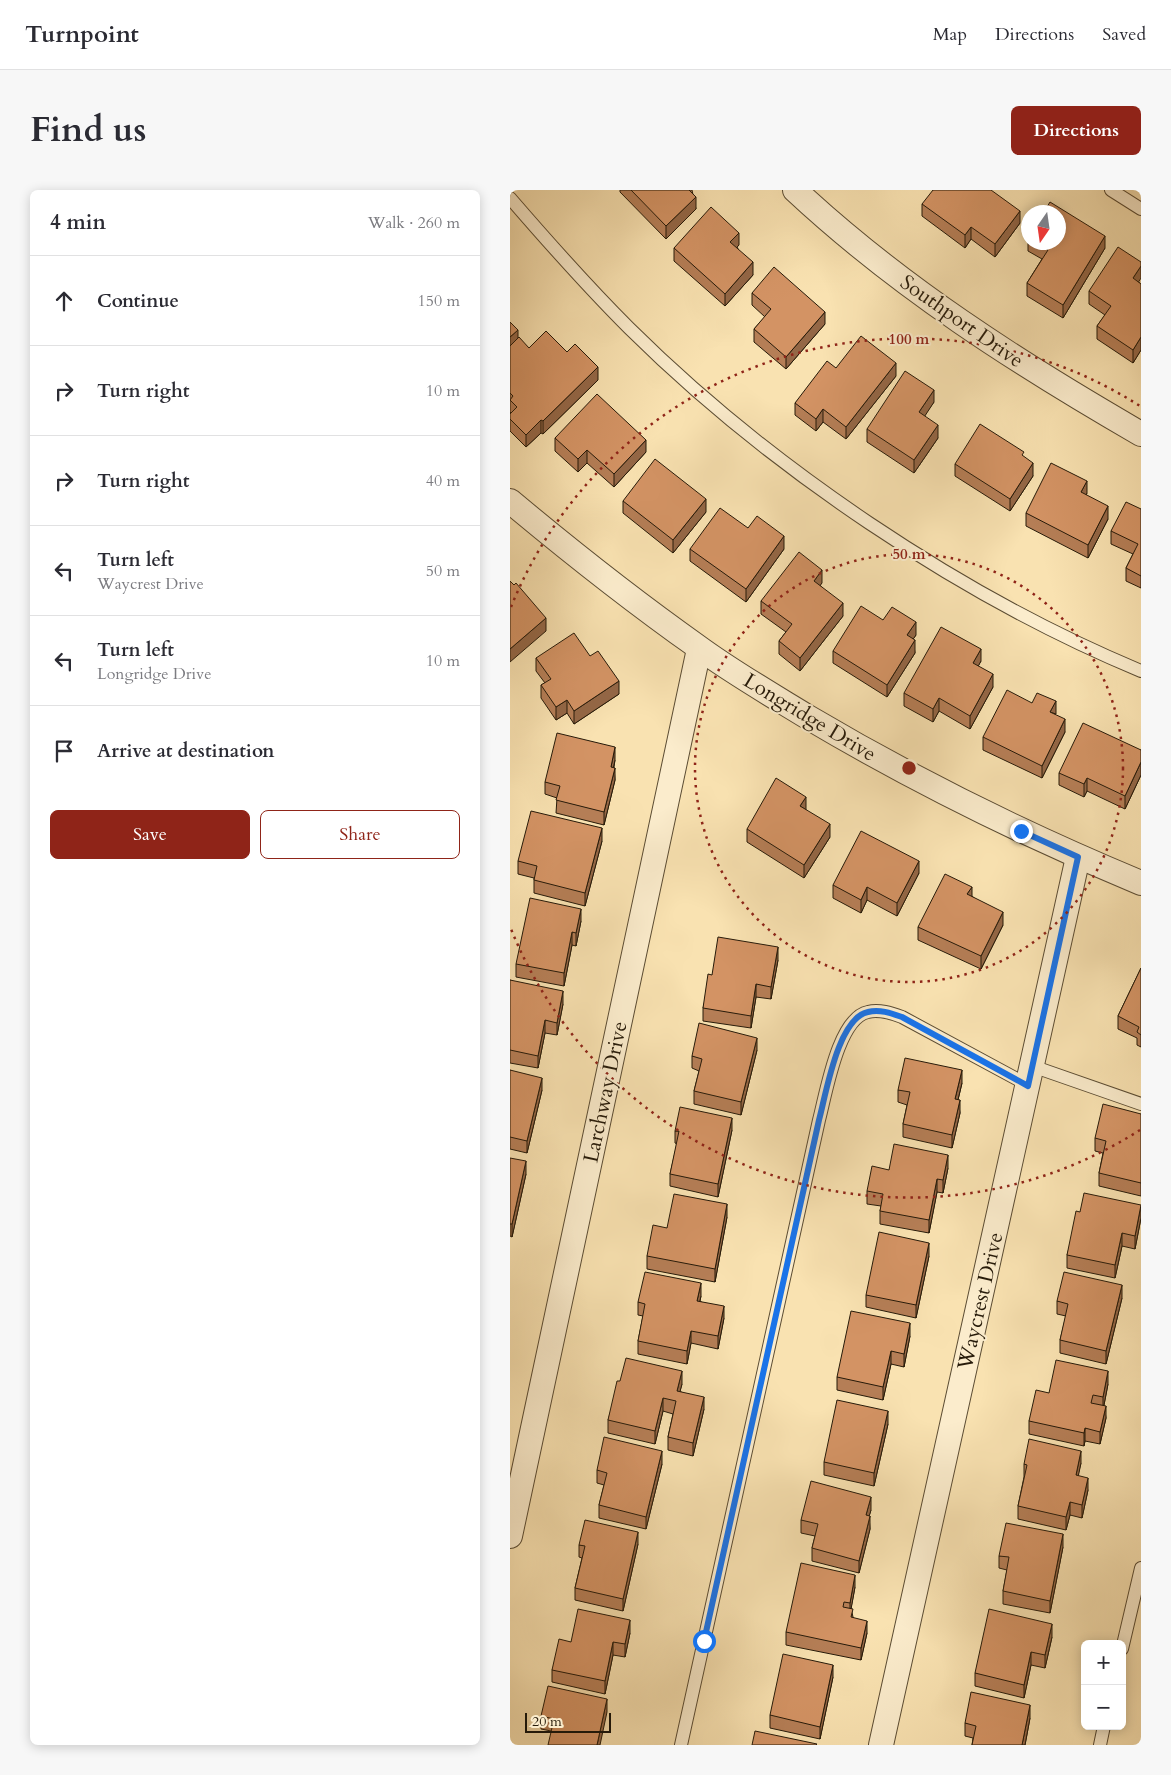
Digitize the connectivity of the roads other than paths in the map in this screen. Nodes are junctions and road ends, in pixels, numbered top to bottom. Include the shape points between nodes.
1 (795, 190) edge
2 (1111, 190) edge
3 (510, 198) edge
4 (1141, 209) edge
5 (1141, 434) edge
6 (510, 500) edge
7 (699, 648) junction
8 (1141, 671) edge
9 (1078, 857) junction
10 (1141, 883) edge
11 (1030, 1076) junction
12 (1141, 1104) edge
13 (510, 1536) edge
14 (1141, 1568) edge
15 (1124, 1640) edge
16 (1103, 1730) edge
17 (681, 1745) edge
18 (881, 1745) edge
19 (1100, 1745) edge

1 - 5 street, Southport Drive via 830,223 941,310 1048,381
2 - 4 lane
3 - 8 lane via 556,252 629,328 710,402 780,458 857,515 941,568 1086,648
6 - 7 street, Longridge Drive via 601,577
7 - 9 street, Longridge Drive via 871,754
7 - 13 street, Larchway Drive
9 - 10 street, Longridge Drive
9 - 11 street, Waycrest Drive
11 - 12 lane
11 - 17 lane via 888,1012 867,1012 856,1017 849,1026 838,1050 819,1120
11 - 18 street, Waycrest Drive
14 - 15 lane
16 - 19 lane

